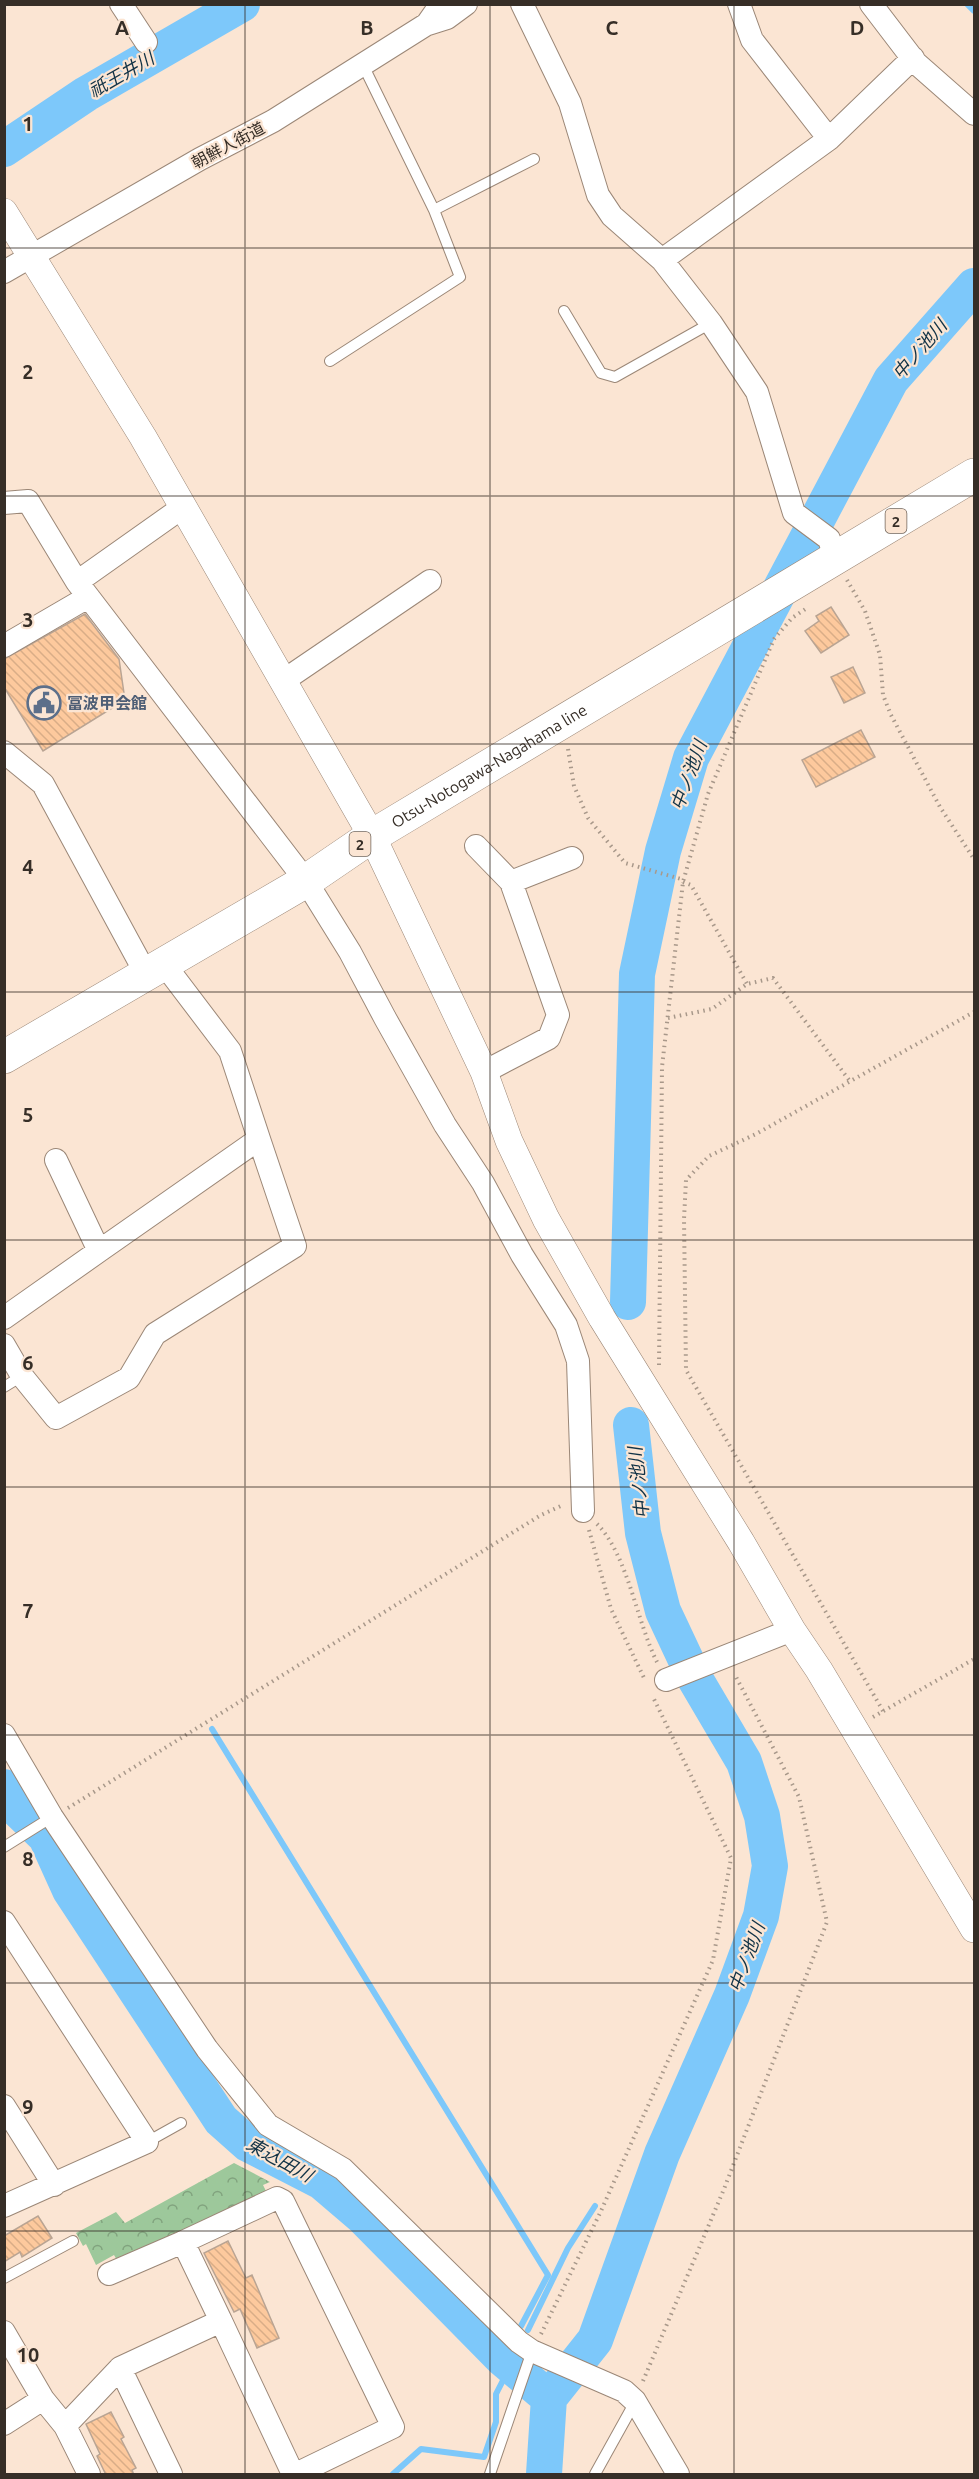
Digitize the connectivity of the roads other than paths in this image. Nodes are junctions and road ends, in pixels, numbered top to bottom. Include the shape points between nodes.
1 (121, 4) edge
2 (441, 4) edge
3 (466, 4) edge
4 (522, 4) edge
5 (739, 4) edge
6 (871, 4) edge
7 (427, 24) junction
8 (146, 42) dead end
9 (913, 58) junction
10 (363, 65) junction
11 (975, 114) edge
12 (829, 139) junction
13 (534, 159) dead end
14 (434, 210) junction
15 (4, 212) edge
16 (33, 257) junction
17 (662, 260) junction
18 (4, 272) edge
19 (564, 312) dead end
20 (711, 323) junction
21 (330, 361) dead end
22 (975, 475) edge
23 (4, 503) edge
24 (183, 507) junction
25 (834, 566) junction
26 (430, 581) dead end
27 (82, 589) junction
28 (4, 646) edge
29 (283, 681) junction
30 (4, 752) edge
31 (372, 836) junction
32 (476, 846) dead end
33 (572, 858) dead end
34 (306, 881) junction
35 (511, 882) junction
36 (155, 969) junction
37 (4, 1057) edge
38 (484, 1072) junction
39 (260, 1139) junction
40 (56, 1160) dead end
41 (99, 1251) junction
42 (4, 1318) edge
43 (4, 1345) edge
44 (13, 1381) edge
45 (583, 1511) road end
46 (792, 1630) junction
47 (655, 1686) road end
48 (4, 1735) edge
49 (50, 1819) junction
50 (4, 1847) edge
51 (4, 1922) edge
52 (975, 1929) edge
53 (4, 2106) edge
54 (181, 2123) dead end
55 (147, 2142) junction
56 (54, 2185) junction
57 (4, 2206) edge
58 (74, 2241) dead end
59 (183, 2242) junction
60 (109, 2274) dead end
61 (4, 2278) edge
62 (221, 2321) junction
63 (4, 2332) edge
64 (533, 2358) junction
65 (120, 2368) junction
66 (629, 2396) junction
67 (43, 2399) junction
68 (4, 2424) edge
69 (65, 2426) junction
70 (89, 2475) edge
71 (171, 2475) edge
72 (295, 2475) edge
73 (490, 2475) edge
74 (595, 2475) edge
75 (678, 2475) edge

1 - 8 street
2 - 7 street, 朝鮮人街道
3 - 7 street via 447,18
4 - 17 street via 570,103 598,195 612,216
5 - 12 street via 752,40
6 - 9 street
7 - 10 street, 朝鮮人街道
9 - 11 street
9 - 12 street
10 - 14 lane
10 - 16 street, 朝鮮人街道 via 273,121
12 - 17 street
13 - 14 lane
14 - 21 lane via 459,277
15 - 16 street
16 - 18 street, 朝鮮人街道
16 - 24 street
17 - 20 street
19 - 20 lane via 601,373 615,377
20 - 25 street via 757,392 794,513
22 - 25 main road, Otsu-Notogawa-Nagahama line / 2
23 - 27 street via 28,501
24 - 27 street
24 - 29 street
25 - 31 main road, Otsu-Notogawa-Nagahama line / 2 via 714,630
26 - 29 street
27 - 28 street
27 - 34 street
29 - 31 street
30 - 36 street via 43,784
31 - 34 main road, Otsu-Notogawa-Nagahama line / 2
31 - 38 street
32 - 35 street
33 - 35 street
34 - 36 main road, Otsu-Notogawa-Nagahama line / 2
34 - 45 street via 350,952 445,1125 566,1325 578,1361
35 - 38 street via 558,1015 549,1038
36 - 37 main road, Otsu-Notogawa-Nagahama line / 2
36 - 39 street via 230,1051
38 - 46 street via 509,1141 546,1219
39 - 41 street
39 - 44 street via 295,1246 155,1334 129,1378 57,1418
40 - 41 street
41 - 42 street
43 - 44 street
46 - 47 street
46 - 52 street
48 - 49 street
49 - 50 lane
49 - 64 street via 207,2049 268,2125 343,2169
51 - 55 street
53 - 56 street
54 - 55 lane
55 - 56 street
56 - 57 street
58 - 61 lane
59 - 60 street
59 - 62 street
59 - 72 street via 277,2198 283,2201 388,2416 393,2427
62 - 65 street
62 - 72 street
63 - 67 street
64 - 66 street
64 - 73 lane via 519,2385
65 - 69 street
65 - 71 street
66 - 74 lane
66 - 75 street
67 - 68 street
67 - 69 street
69 - 70 street

